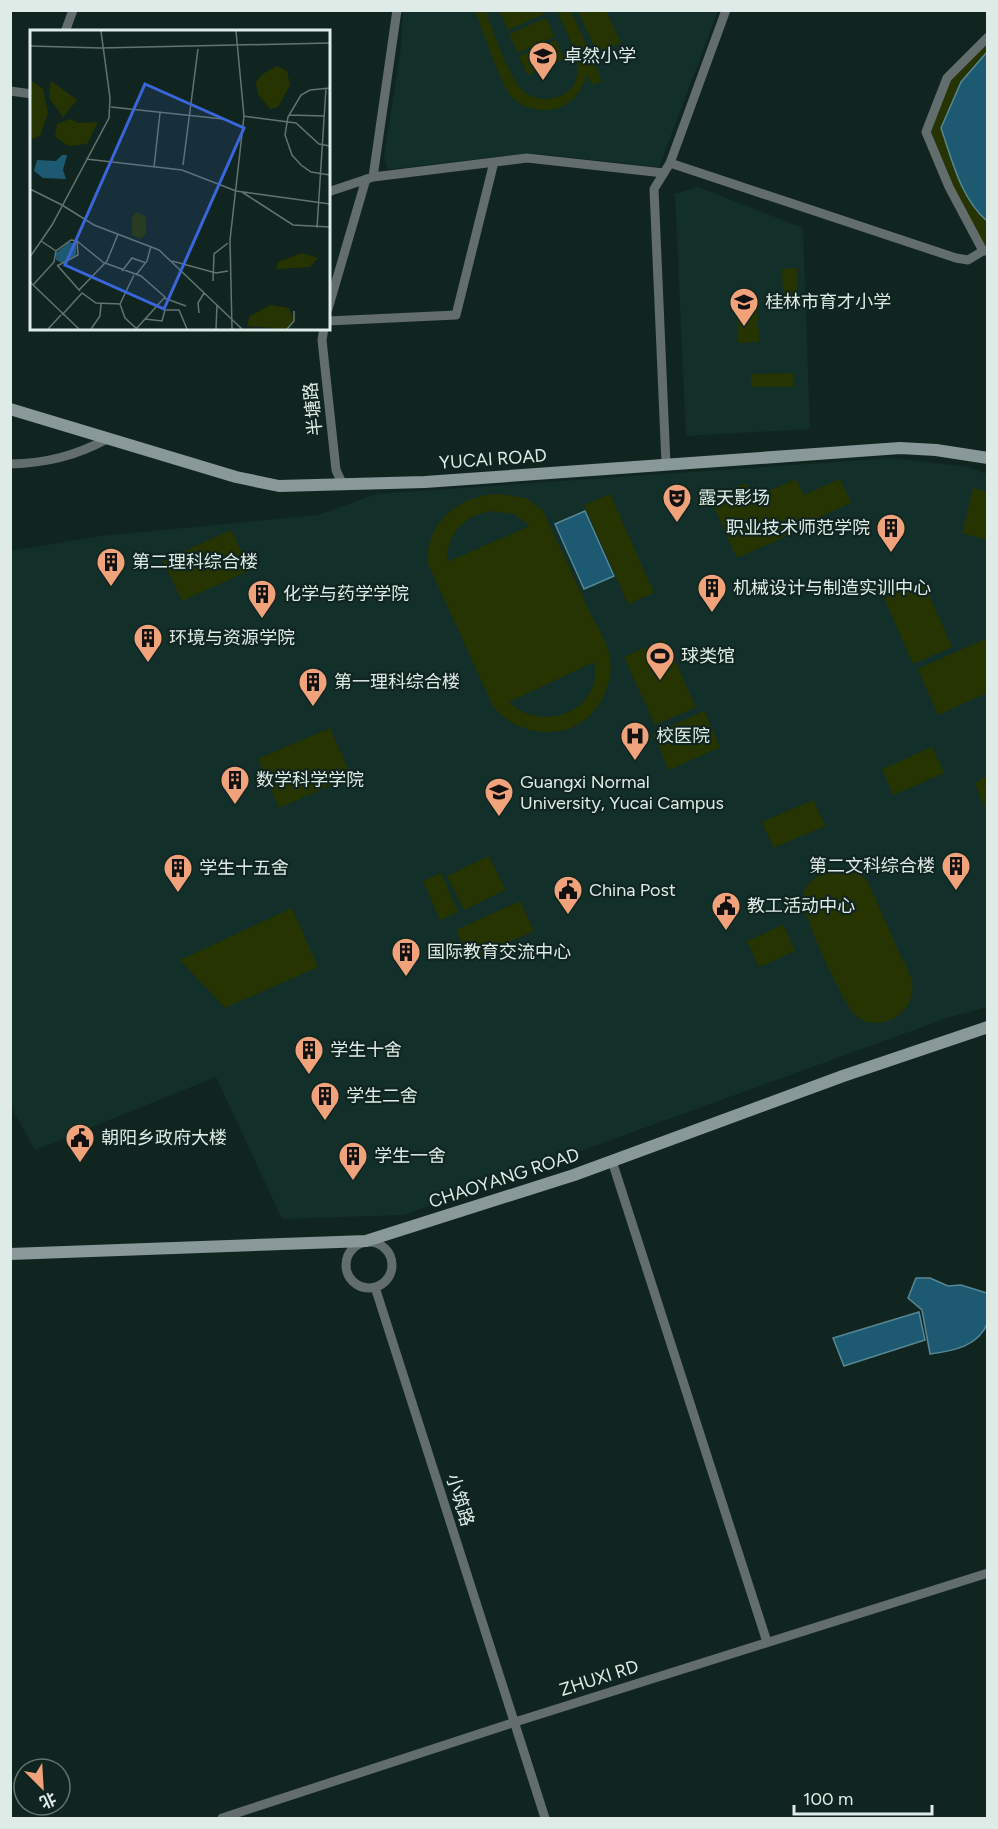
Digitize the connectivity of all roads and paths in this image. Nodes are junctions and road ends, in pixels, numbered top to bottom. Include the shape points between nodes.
1 (73, 10) edge
2 (397, 10) edge
3 (726, 10) edge
4 (66, 30) edge
5 (987, 37) edge
6 (10, 91) edge
7 (30, 94) edge
8 (494, 162) junction
9 (670, 163) junction
10 (664, 173) junction
11 (369, 178) junction
12 (330, 191) edge
13 (986, 251) edge
14 (330, 303) edge
15 (330, 321) edge
16 (324, 330) edge
17 (10, 409) edge
18 (107, 439) junction
19 (987, 458) edge
20 (10, 464) edge
21 (666, 464) junction
22 (343, 485) junction
23 (987, 1027) edge
24 (612, 1161) junction
25 (366, 1241) junction
26 (10, 1254) edge
27 (375, 1287) junction
28 (987, 1573) edge
29 (767, 1642) junction
30 (512, 1723) junction
31 (222, 1818) edge
32 (545, 1818) edge

1 - 4 street
2 - 11 street
3 - 9 street
5 - 13 street via 948,78 926,132 950,187
6 - 7 street
8 - 10 street via 527,158
8 - 11 street
8 - 15 street via 456,315
9 - 10 street
9 - 13 street via 956,258 968,260
10 - 21 street via 654,189
11 - 12 street
11 - 14 street
16 - 22 street, 半塘路 via 321,340 336,470
17 - 18 street, YUCAI ROAD
18 - 20 street via 43,463
18 - 22 street, YUCAI ROAD via 257,483
19 - 21 street, YUCAI ROAD via 900,448
21 - 22 street, YUCAI ROAD
23 - 24 street, CHAOYANG ROAD
24 - 25 street, CHAOYANG ROAD
24 - 29 street
25 - 26 street, CHAOYANG ROAD
25 - 27 street via 381,1244 393,1264 388,1279
25 - 27 street via 348,1254 346,1270 360,1287
27 - 30 street, 小筑路
28 - 29 street, ZHUXI RD
29 - 30 street, ZHUXI RD
30 - 31 street, ZHUXI RD
30 - 32 street, 小筑路

